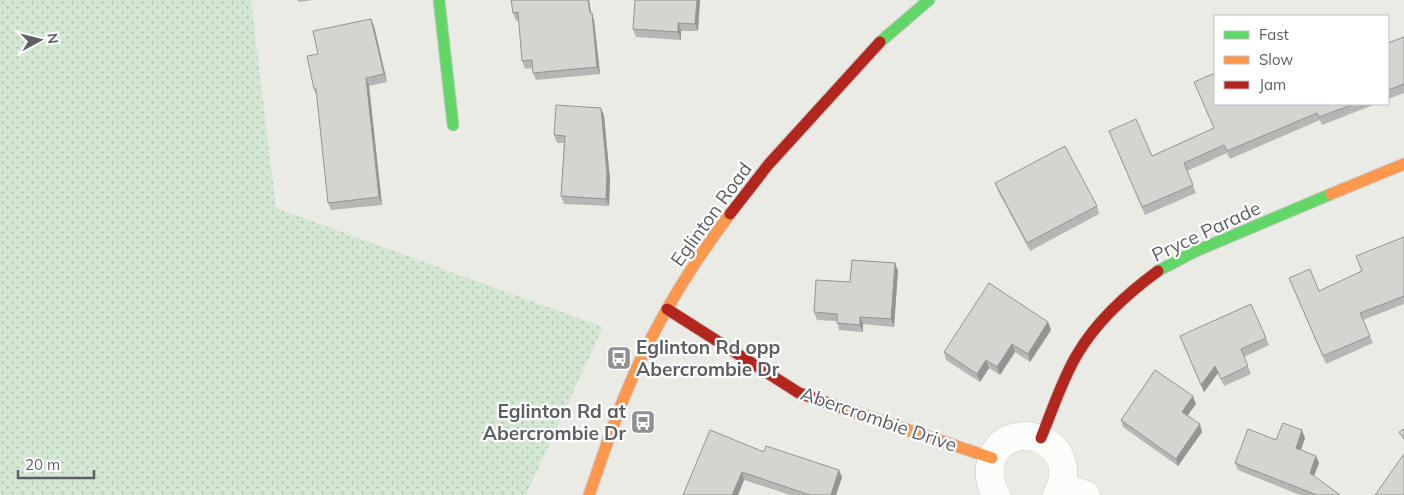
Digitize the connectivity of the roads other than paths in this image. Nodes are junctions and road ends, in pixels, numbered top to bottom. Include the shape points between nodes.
1 (438, 0) edge
2 (929, 0) edge
3 (453, 126) dead end
4 (1404, 164) edge
5 (667, 309) junction
6 (1041, 438) junction
7 (992, 458) junction
8 (1068, 492) edge
9 (590, 495) edge
10 (996, 495) edge

1 - 3 street
2 - 5 street, Eglinton Road via 874,46 768,165 705,247
4 - 6 street, Pryce Parade via 1196,251 1157,272 1128,294 1077,354
5 - 7 street, Abercrombie Drive via 799,393
5 - 9 street, Eglinton Road via 628,387
6 - 7 street via 1018,436 1008,441
6 - 8 street via 1061,458
7 - 10 street via 990,482

